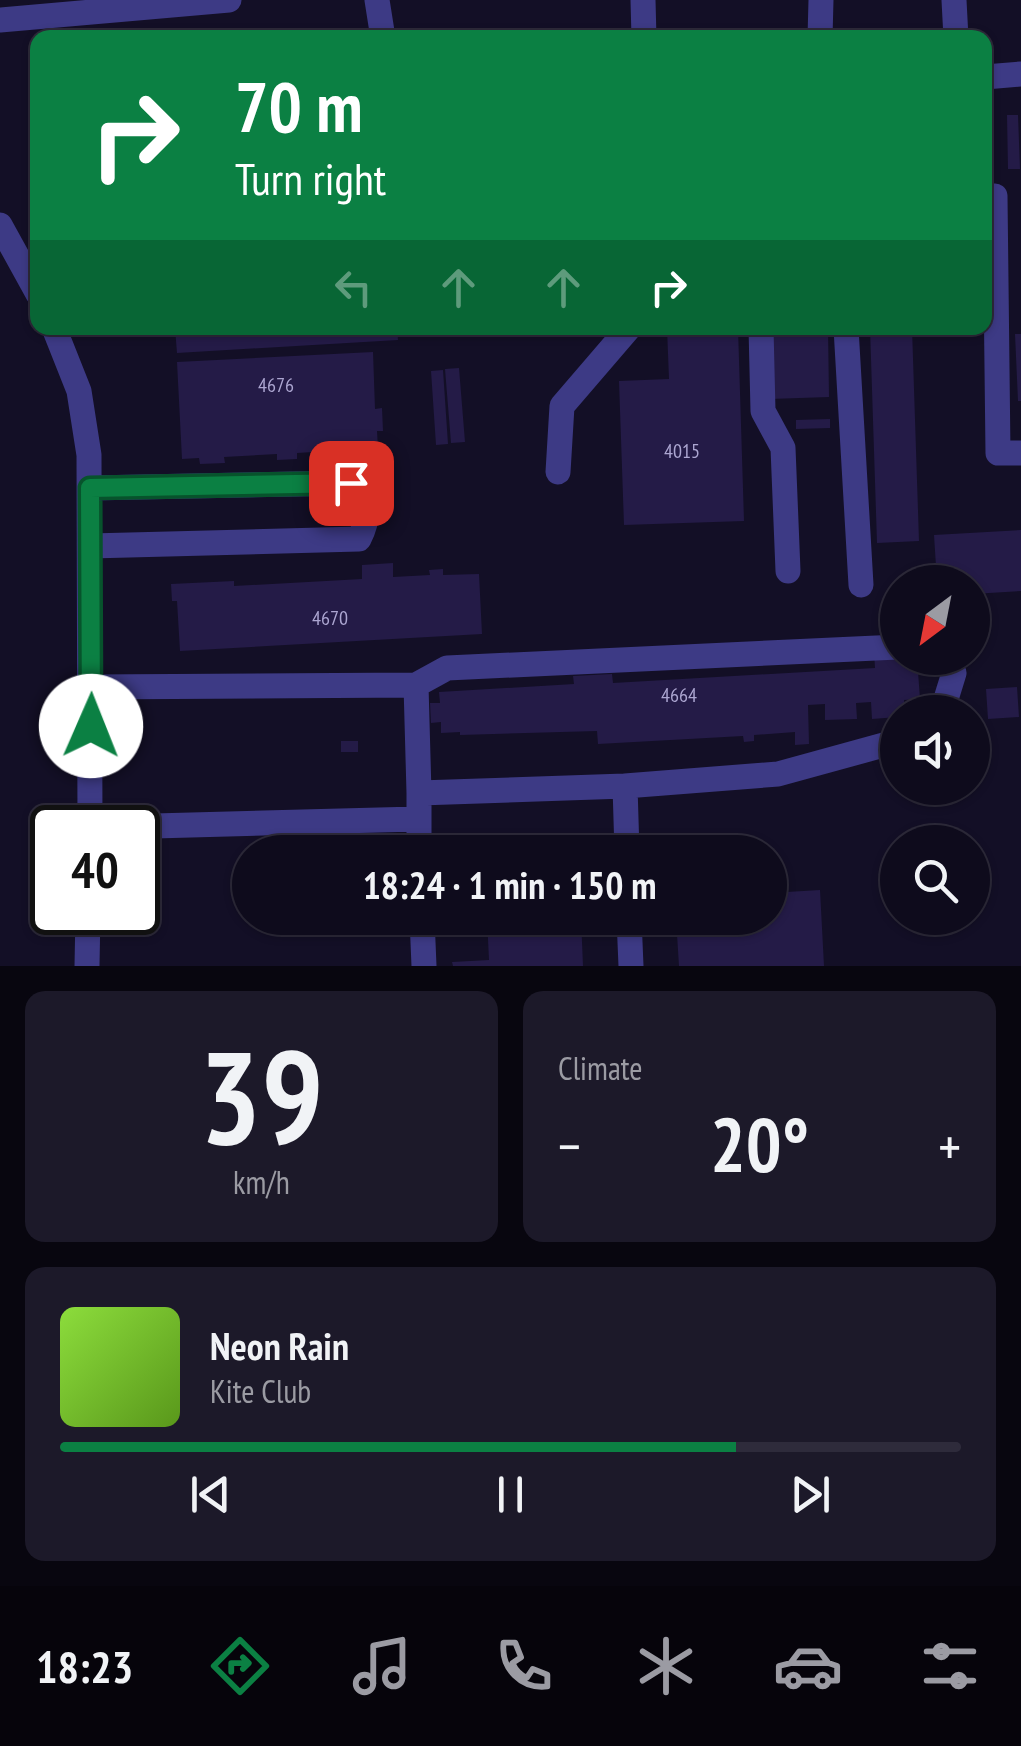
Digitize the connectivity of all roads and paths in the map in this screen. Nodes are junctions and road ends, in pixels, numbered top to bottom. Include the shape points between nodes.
1 (230, 0) edge
2 (378, 0) edge
3 (643, 0) edge
4 (821, 0) edge
5 (954, 0) edge
6 (0, 20) edge
7 (382, 30) edge
8 (644, 30) edge
9 (820, 30) edge
10 (956, 30) edge
11 (1021, 74) edge
12 (992, 76) edge
13 (992, 196) edge
14 (0, 225) edge
15 (30, 279) edge
16 (57, 335) edge
17 (623, 335) edge
18 (761, 335) edge
19 (846, 335) edge
20 (1021, 453) edge
21 (558, 472) dead end
22 (90, 488) junction
23 (90, 546) junction
24 (788, 571) dead end
25 (861, 584) dead end
26 (880, 648) edge
27 (416, 685) junction
28 (92, 687) junction
29 (880, 746) edge
30 (625, 786) junction
31 (90, 805) edge
32 (418, 806) junction
33 (160, 826) edge
34 (419, 835) edge
35 (626, 835) edge
36 (88, 935) edge
37 (423, 935) edge
38 (629, 935) edge
39 (87, 966) edge
40 (424, 966) edge
41 (630, 966) edge

1 - 6 street
2 - 7 street
3 - 8 street
4 - 9 street
5 - 10 street
11 - 12 street
13 - 20 street via 998,453
14 - 15 street
16 - 22 street via 78,391
17 - 21 street via 562,406
18 - 24 street via 763,411 783,448
19 - 25 street
22 - 23 street
22 - 23 street via 351,483 366,501 368,522 360,539
23 - 28 street
26 - 27 street via 447,668
27 - 28 street
27 - 32 street
28 - 31 street
29 - 30 street via 778,774
30 - 32 street
30 - 35 street
32 - 33 street
32 - 34 street
36 - 39 street
37 - 40 street
38 - 41 street

